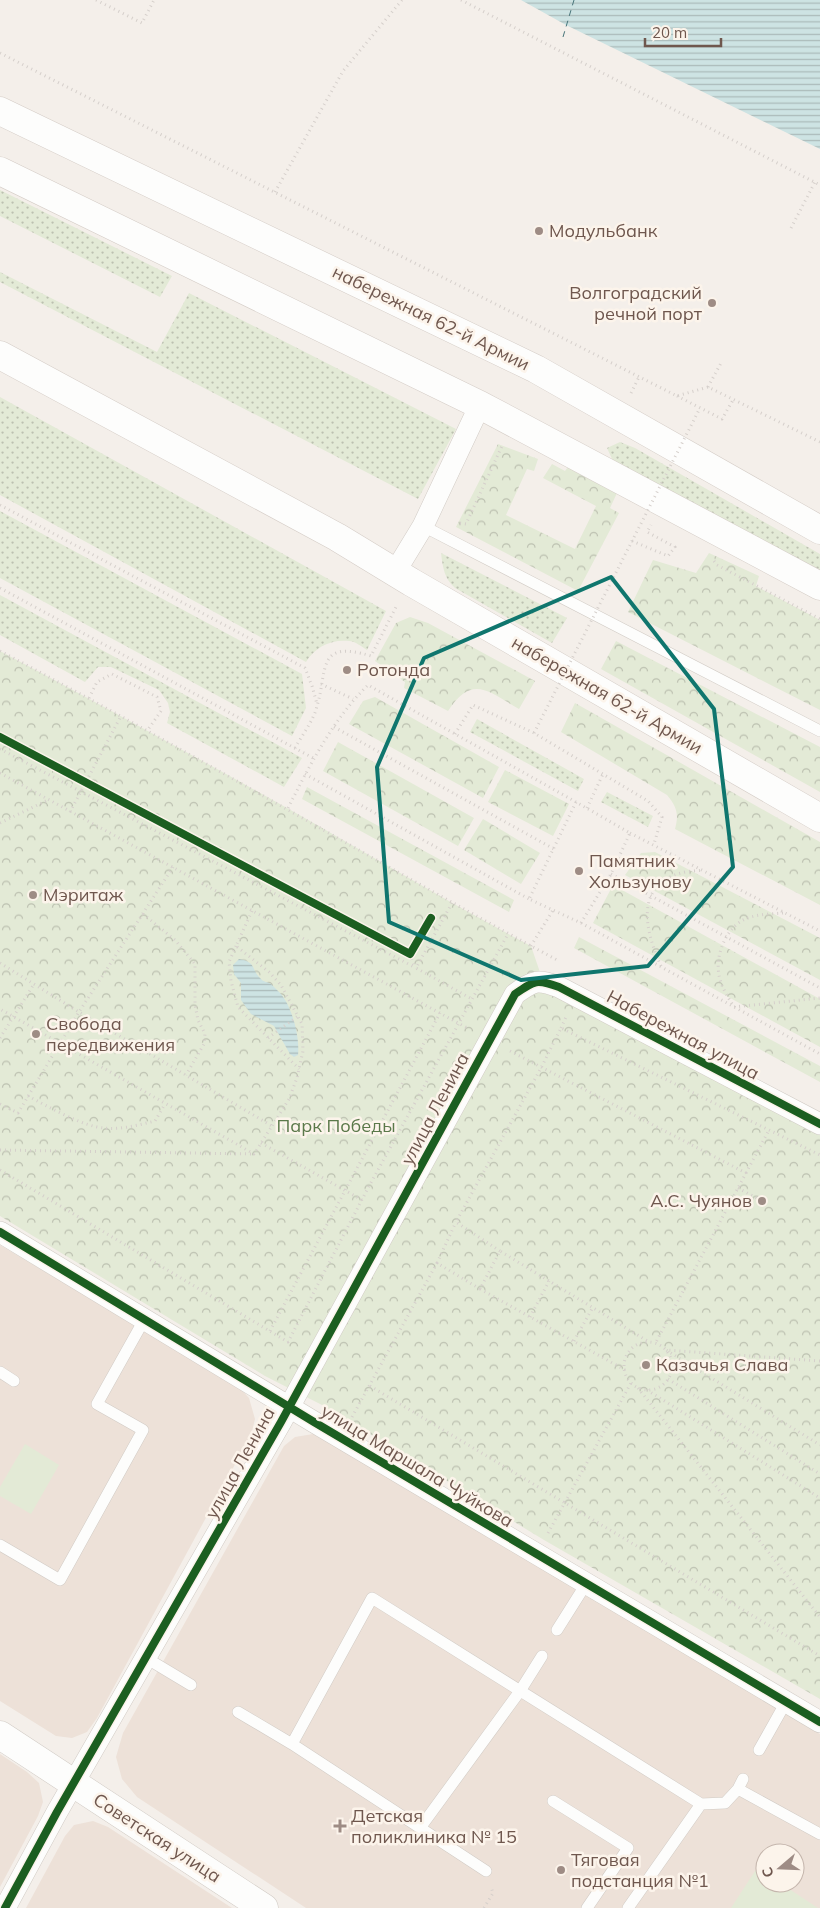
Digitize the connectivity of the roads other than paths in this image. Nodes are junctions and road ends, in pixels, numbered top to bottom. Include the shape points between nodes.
1 (0, 99) edge
2 (17, 119) edge
3 (0, 171) edge
4 (0, 355) edge
5 (480, 406) junction
6 (423, 526) junction
7 (820, 530) edge
8 (395, 572) junction
9 (820, 586) edge
10 (820, 731) edge
11 (820, 818) edge
12 (530, 983) joint
13 (820, 1124) edge
14 (0, 1232) edge
15 (144, 1320) junction
16 (0, 1372) edge
17 (14, 1381) dead end
18 (289, 1406) junction
19 (0, 1545) edge
20 (586, 1584) junction
21 (557, 1630) dead end
22 (542, 1656) dead end
23 (146, 1658) junction
24 (191, 1685) dead end
25 (520, 1691) junction
26 (786, 1702) junction
27 (238, 1712) dead end
28 (820, 1722) edge
29 (0, 1735) edge
30 (292, 1744) junction
31 (759, 1750) dead end
32 (75, 1783) junction
33 (553, 1801) dead end
34 (700, 1804) junction
35 (420, 1828) junction
36 (820, 1834) edge
37 (486, 1871) dead end
38 (5, 1908) edge
39 (264, 1908) edge
40 (587, 1908) edge
41 (628, 1908) edge

1 - 2 main road
2 - 7 main road, набережная 62-й Армии via 536,369
3 - 5 main road
4 - 8 main road, набережная 62-й Армии via 337,537
5 - 6 street
5 - 9 main road
6 - 8 street
6 - 10 lane
8 - 11 main road, набережная 62-й Армии
12 - 13 street, Набережная улица via 542,981 559,988
12 - 18 street, улица Ленина via 515,994 507,1008
14 - 15 street, улица Маршала Чуйкова
15 - 18 street, улица Маршала Чуйкова
15 - 19 lane via 97,1404 143,1430 60,1580
16 - 17 lane
18 - 20 street, улица Маршала Чуйкова
18 - 23 street, улица Ленина
20 - 21 lane
20 - 26 street, улица Маршала Чуйкова
22 - 25 lane
23 - 24 lane
23 - 32 street, улица Ленина
25 - 30 lane via 372,1598
25 - 34 lane
25 - 35 lane
26 - 28 street, улица Маршала Чуйкова
26 - 31 lane
27 - 30 lane
29 - 32 main road, Советская улица
30 - 35 lane
32 - 38 street, улица Ленина
32 - 39 main road, Советская улица
33 - 40 lane via 628,1848
34 - 36 lane via 725,1803 741,1784
34 - 41 lane
35 - 37 lane

